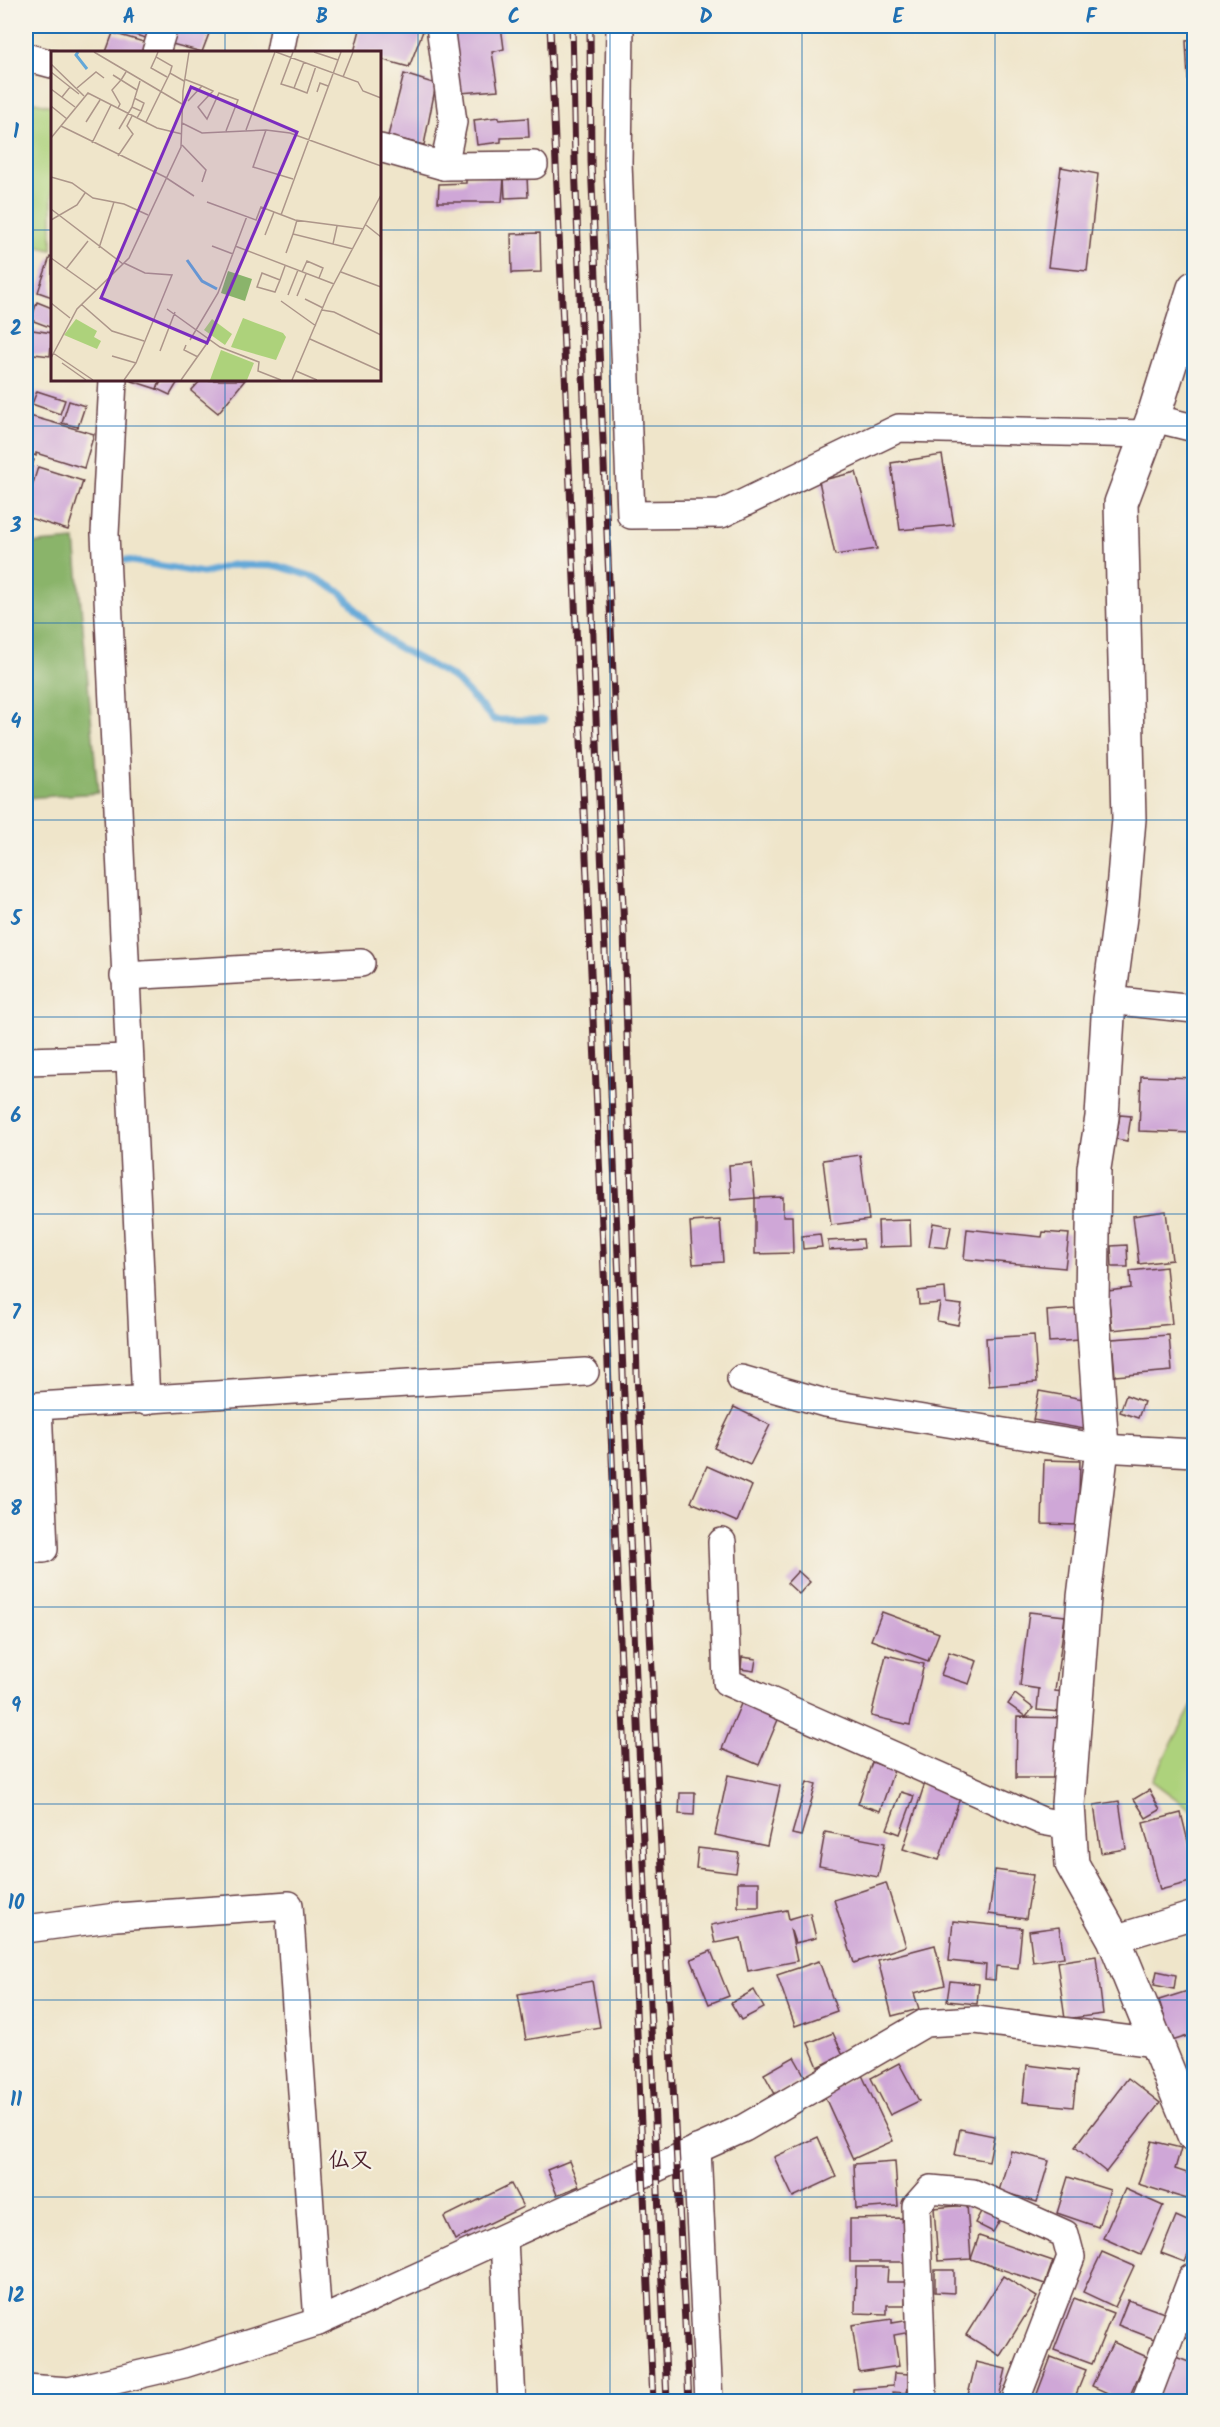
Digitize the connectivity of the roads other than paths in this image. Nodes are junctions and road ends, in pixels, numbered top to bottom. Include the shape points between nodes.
1 (164, 26) edge
2 (285, 26) edge
3 (440, 26) edge
4 (620, 26) edge
5 (156, 51) edge
6 (280, 51) edge
7 (26, 57) edge
8 (51, 64) edge
9 (381, 148) edge
10 (534, 165) dead end
11 (444, 166) junction
12 (1194, 288) edge
13 (113, 381) edge
14 (1150, 426) junction
15 (1194, 428) edge
16 (361, 963) dead end
17 (124, 976) junction
18 (1109, 1000) junction
19 (1194, 1009) edge
20 (129, 1058) junction
21 (26, 1061) edge
22 (585, 1372) dead end
23 (741, 1379) dead end
24 (146, 1401) junction
25 (32, 1403) edge
26 (1102, 1448) junction
27 (1194, 1453) edge
28 (722, 1542) dead end
29 (26, 1549) edge
30 (1070, 1826) junction
31 (1194, 1915) edge
32 (26, 1929) edge
33 (1114, 1939) junction
34 (1155, 2043) junction
35 (1194, 2135) edge
36 (697, 2150) junction
37 (504, 2239) junction
38 (1191, 2278) dead end
39 (318, 2322) junction
40 (26, 2388) edge
41 (512, 2402) edge
42 (709, 2402) edge
43 (923, 2402) edge
44 (1015, 2402) edge
45 (1145, 2402) edge

1 - 5 street
2 - 6 street
3 - 11 street via 453,122
4 - 14 street via 618,162 631,515 721,514 899,428
7 - 8 street
9 - 11 street
10 - 11 street
12 - 14 street
13 - 17 street via 105,534
14 - 15 street
14 - 18 street via 1121,503 1129,819
16 - 17 street
17 - 20 street
18 - 19 street
18 - 26 street via 1102,1117 1094,1168 1092,1302
20 - 21 street
20 - 24 street
22 - 24 street
23 - 26 street via 825,1403
24 - 25 street
25 - 29 street via 44,1548
26 - 27 street
26 - 30 street via 1084,1597 1068,1805
28 - 30 street via 727,1682 1042,1821
30 - 33 street via 1072,1863
31 - 33 street
32 - 39 street via 116,1917 289,1905
33 - 34 street
34 - 35 street
34 - 36 street via 976,2020 926,2023 744,2128
36 - 37 street
36 - 42 street
37 - 39 street
37 - 41 street
38 - 45 street
39 - 40 street via 184,2364 69,2391
43 - 44 street via 916,2206 931,2189 973,2193 1065,2234 1071,2257

